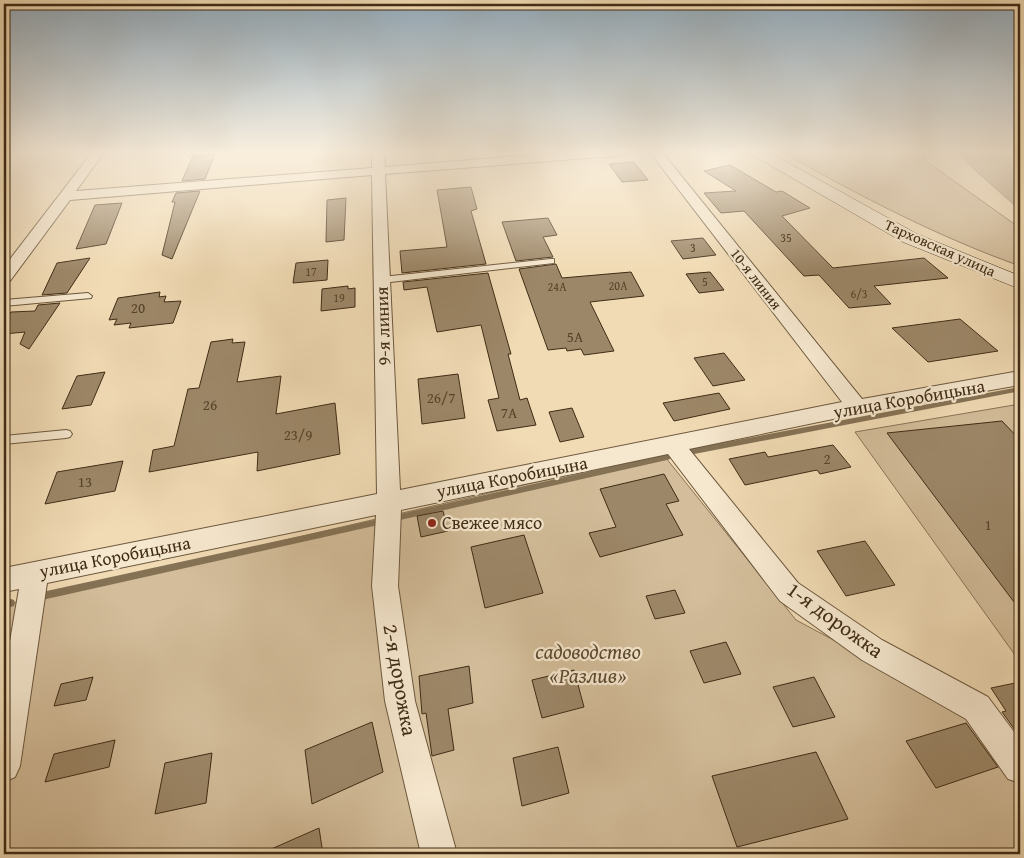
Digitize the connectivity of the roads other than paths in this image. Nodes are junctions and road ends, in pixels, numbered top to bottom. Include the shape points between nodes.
1 (69, 191) edge
2 (127, 191) edge
3 (380, 191) edge
4 (686, 191) edge
5 (827, 191) edge
6 (65, 196) junction
7 (551, 261) dead end
8 (4, 278) edge
9 (382, 280) junction
10 (1020, 283) edge
11 (88, 296) dead end
12 (4, 303) edge
13 (1020, 378) edge
14 (857, 408) junction
15 (66, 434) dead end
16 (4, 440) edge
17 (672, 445) junction
18 (389, 502) junction
19 (35, 573) junction
20 (4, 580) edge
21 (4, 766) edge
22 (1020, 767) edge
23 (439, 854) edge

1 - 6 street
2 - 6 street
3 - 9 street, 9-я линия
4 - 14 street, 10-я линия
5 - 10 street, Тарховская улица via 910,238
6 - 8 street
7 - 9 lane
9 - 18 street, 9-я линия
11 - 12 lane
13 - 14 street, улица Коробицына
14 - 17 street, улица Коробицына
15 - 16 lane
17 - 18 street, улица Коробицына
17 - 22 street, 1-я дорожка via 789,592 872,650 977,708
18 - 19 street, улица Коробицына
18 - 23 street, 2-я дорожка via 385,586 400,701
19 - 20 street, улица Коробицына
19 - 21 street

